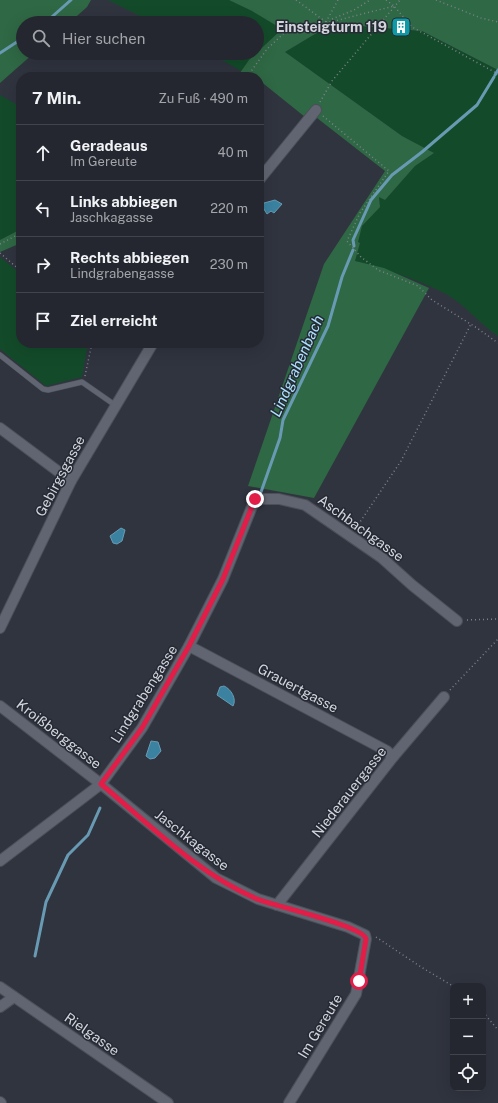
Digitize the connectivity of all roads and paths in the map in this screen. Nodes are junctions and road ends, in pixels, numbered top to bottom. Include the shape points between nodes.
1 (296, 0) edge
2 (338, 0) edge
3 (370, 0) edge
4 (386, 0) edge
5 (400, 0) edge
6 (436, 0) edge
7 (394, 6) junction
8 (326, 22) junction
9 (498, 22) edge
10 (264, 53) edge
11 (259, 60) edge
12 (251, 72) edge
13 (498, 74) edge
14 (316, 110) junction
15 (264, 174) edge
16 (16, 236) edge
17 (0, 244) edge
18 (0, 253) edge
19 (16, 267) edge
20 (471, 324) junction
21 (498, 343) edge
22 (91, 348) edge
23 (150, 348) edge
24 (0, 355) edge
25 (82, 382) junction
26 (115, 406) junction
27 (0, 428) edge
28 (71, 481) junction
29 (255, 499) joint
30 (351, 536) junction
31 (498, 619) edge
32 (457, 621) joint
33 (0, 628) edge
34 (498, 639) edge
35 (189, 646) junction
36 (444, 697) joint
37 (0, 706) edge
38 (394, 757) junction
39 (101, 784) junction
40 (0, 861) edge
41 (278, 905) junction
42 (365, 935) junction
43 (450, 984) edge
44 (0, 987) edge
45 (14, 997) junction
46 (0, 1007) edge
47 (486, 1016) edge
48 (498, 1030) edge
49 (168, 1103) edge
50 (289, 1103) edge

1 - 8 path
2 - 8 path
3 - 8 path
4 - 7 path
5 - 7 path
6 - 9 path
7 - 8 path
7 - 13 path via 412,27
7 - 14 path via 332,81
8 - 10 path via 283,34
11 - 12 path
14 - 15 street
14 - 20 path via 390,171 360,213 347,241 361,257 378,270 418,286 432,300
16 - 17 path
18 - 19 path
20 - 21 path
20 - 30 path via 401,461
22 - 25 path
23 - 26 street, Gebirgsgasse
24 - 25 lane via 46,390
25 - 26 lane
26 - 28 street, Gebirgsgasse
27 - 28 street
28 - 33 street, Gebirgsgasse
29 - 30 street, Aschbachgasse via 279,499 305,505
29 - 35 street, Lindgrabengasse via 223,579
30 - 32 street, Aschbachgasse via 382,558
31 - 32 path
34 - 36 path
35 - 38 street, Grauertgasse
35 - 39 street, Lindgrabengasse via 142,728
36 - 38 street, Niederauergasse
37 - 39 street, Kroißberggasse
38 - 41 street, Niederauergasse
39 - 40 street, Lindgrabengasse
39 - 41 street, Jaschkagasse via 204,870 258,899
41 - 42 street, Jaschkagasse via 348,927
42 - 43 path via 380,939
42 - 50 street, Im Gereute via 356,994
44 - 45 street, Rielgasse
45 - 46 street
45 - 49 street, Rielgasse
47 - 48 path

